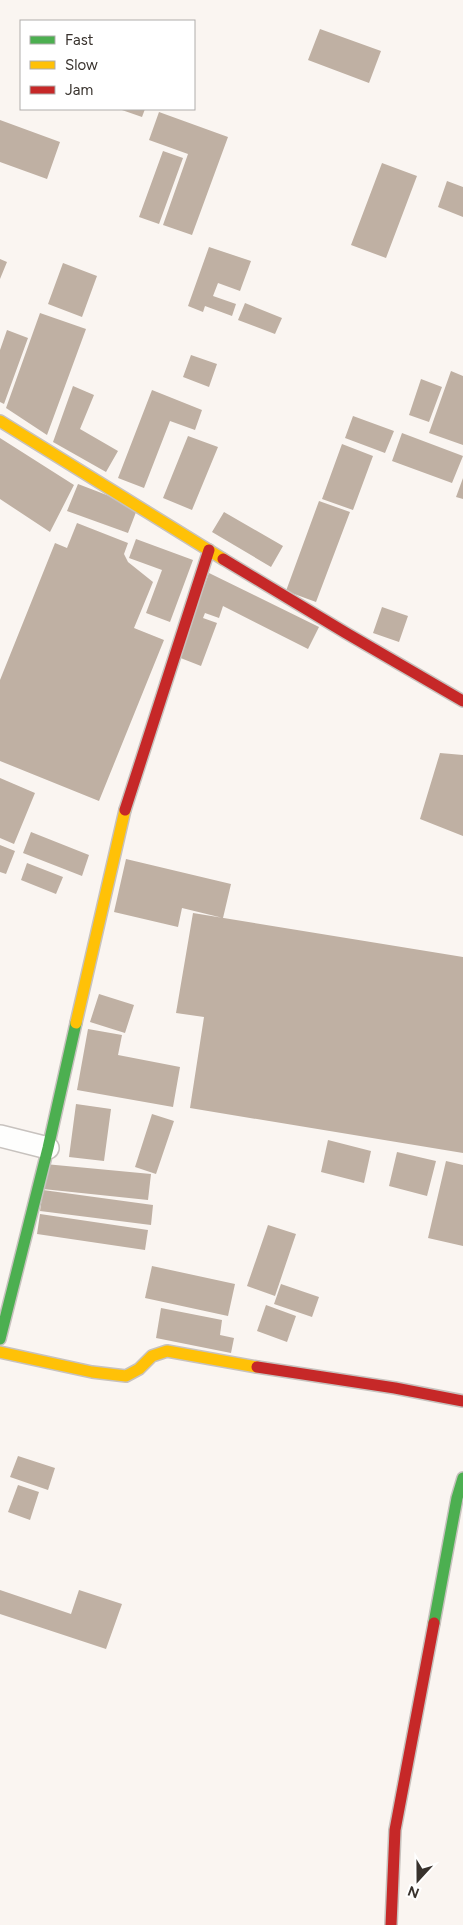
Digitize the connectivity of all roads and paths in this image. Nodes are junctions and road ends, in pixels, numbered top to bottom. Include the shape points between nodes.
1 (0, 421) edge
2 (209, 550) junction
3 (463, 701) edge
4 (0, 1136) edge
5 (48, 1148) junction
6 (0, 1339) edge
7 (0, 1352) edge
8 (463, 1401) edge
9 (463, 1478) edge
10 (391, 1925) edge

1 - 2 street
2 - 3 street
2 - 5 street via 121,824
4 - 5 street
5 - 6 street
7 - 8 street via 126,1376 152,1356 166,1351
9 - 10 street via 395,1830

